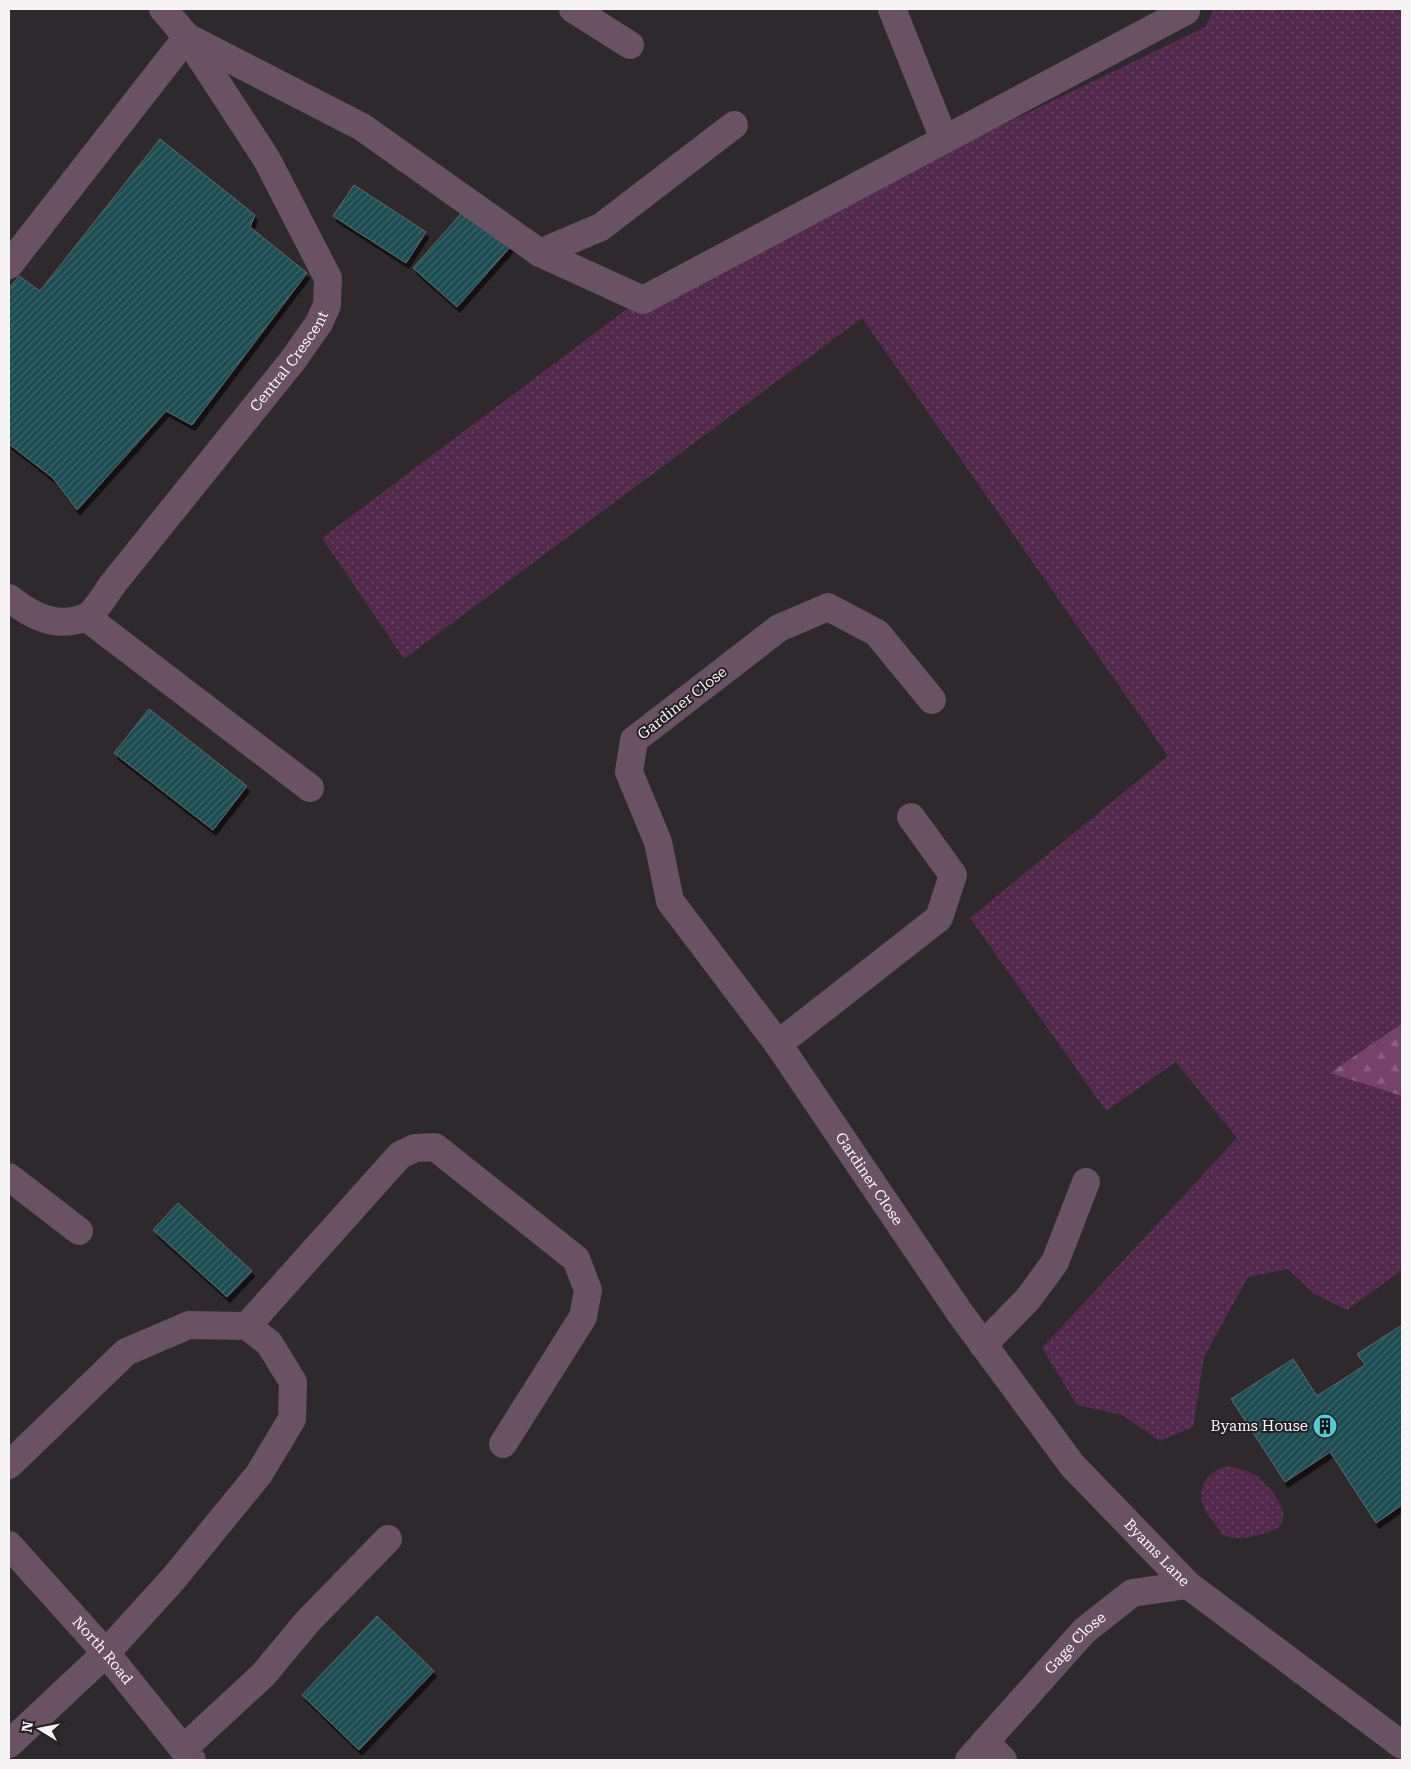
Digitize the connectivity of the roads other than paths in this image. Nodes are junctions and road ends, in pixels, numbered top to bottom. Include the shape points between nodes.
1 (164, 9) edge
2 (574, 9) edge
3 (892, 9) edge
4 (1183, 9) edge
5 (187, 37) junction
6 (630, 44) dead end
7 (734, 124) dead end
8 (944, 139) junction
9 (540, 253) junction
10 (9, 265) edge
11 (9, 598) edge
12 (86, 617) junction
13 (932, 700) dead end
14 (310, 788) dead end
15 (912, 818) dead end
16 (778, 1044) junction
17 (9, 1176) edge
18 (1086, 1182) dead end
19 (80, 1231) dead end
20 (960, 1313) joint
21 (247, 1326) junction
22 (983, 1345) junction
23 (503, 1444) dead end
24 (9, 1465) edge
25 (388, 1539) dead end
26 (9, 1545) edge
27 (1188, 1585) junction
28 (106, 1653) junction
29 (9, 1744) edge
30 (1402, 1745) edge
31 (985, 1754) edge
32 (188, 1755) edge

1 - 5 street, Central Crescent
2 - 6 street
3 - 8 street
4 - 8 street via 1186,11
5 - 9 street via 362,127
5 - 10 street
5 - 12 street, Central Crescent via 266,158 328,278 327,305 319,323 293,360
7 - 9 street via 601,227
8 - 9 street via 642,300
11 - 12 street via 39,618 53,622
12 - 14 street
13 - 16 street, Gardiner Close via 877,632 828,607 779,628 634,740 629,772 658,842 670,901
15 - 16 street via 953,875 939,918
16 - 20 street, Gardiner Close
17 - 19 street
18 - 22 street via 1055,1262 1028,1299
20 - 22 street, Byams Lane
21 - 23 street via 400,1155 415,1148 435,1147 576,1259 588,1290 583,1317
21 - 24 street via 189,1325 126,1352
21 - 28 street via 269,1343 293,1382 292,1419 259,1474 174,1578
22 - 27 street, Byams Lane via 1072,1465
25 - 32 street via 308,1621 263,1675
26 - 28 street, North Road
27 - 30 street, Byams Lane
27 - 31 street, Gage Close via 1132,1593 1090,1625
28 - 29 street
28 - 32 street, North Road

